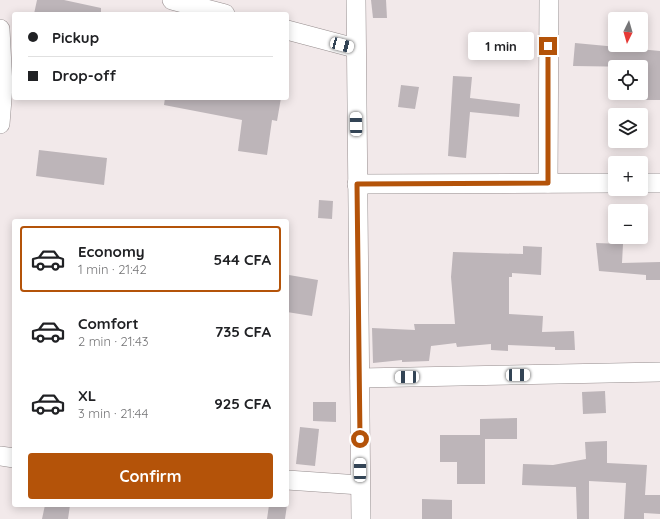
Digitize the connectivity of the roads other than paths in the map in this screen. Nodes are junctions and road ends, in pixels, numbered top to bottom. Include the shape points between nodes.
1 (172, 0) edge
2 (356, 0) edge
3 (549, 0) edge
4 (217, 12) edge
5 (0, 29) edge
6 (289, 31) edge
7 (355, 48) junction
8 (0, 124) edge
9 (548, 183) junction
10 (608, 183) edge
11 (648, 183) edge
12 (660, 183) edge
13 (357, 184) junction
14 (660, 372) edge
15 (360, 378) junction
16 (0, 456) edge
17 (12, 458) edge
18 (289, 480) edge
19 (360, 485) junction
20 (361, 519) edge

1 - 4 street
2 - 7 street
3 - 9 street
5 - 8 street via 3,86
6 - 7 street
7 - 13 street
9 - 10 street
9 - 13 street
11 - 12 street
13 - 15 street
14 - 15 street
15 - 19 street
16 - 17 street
18 - 19 street
19 - 20 street

